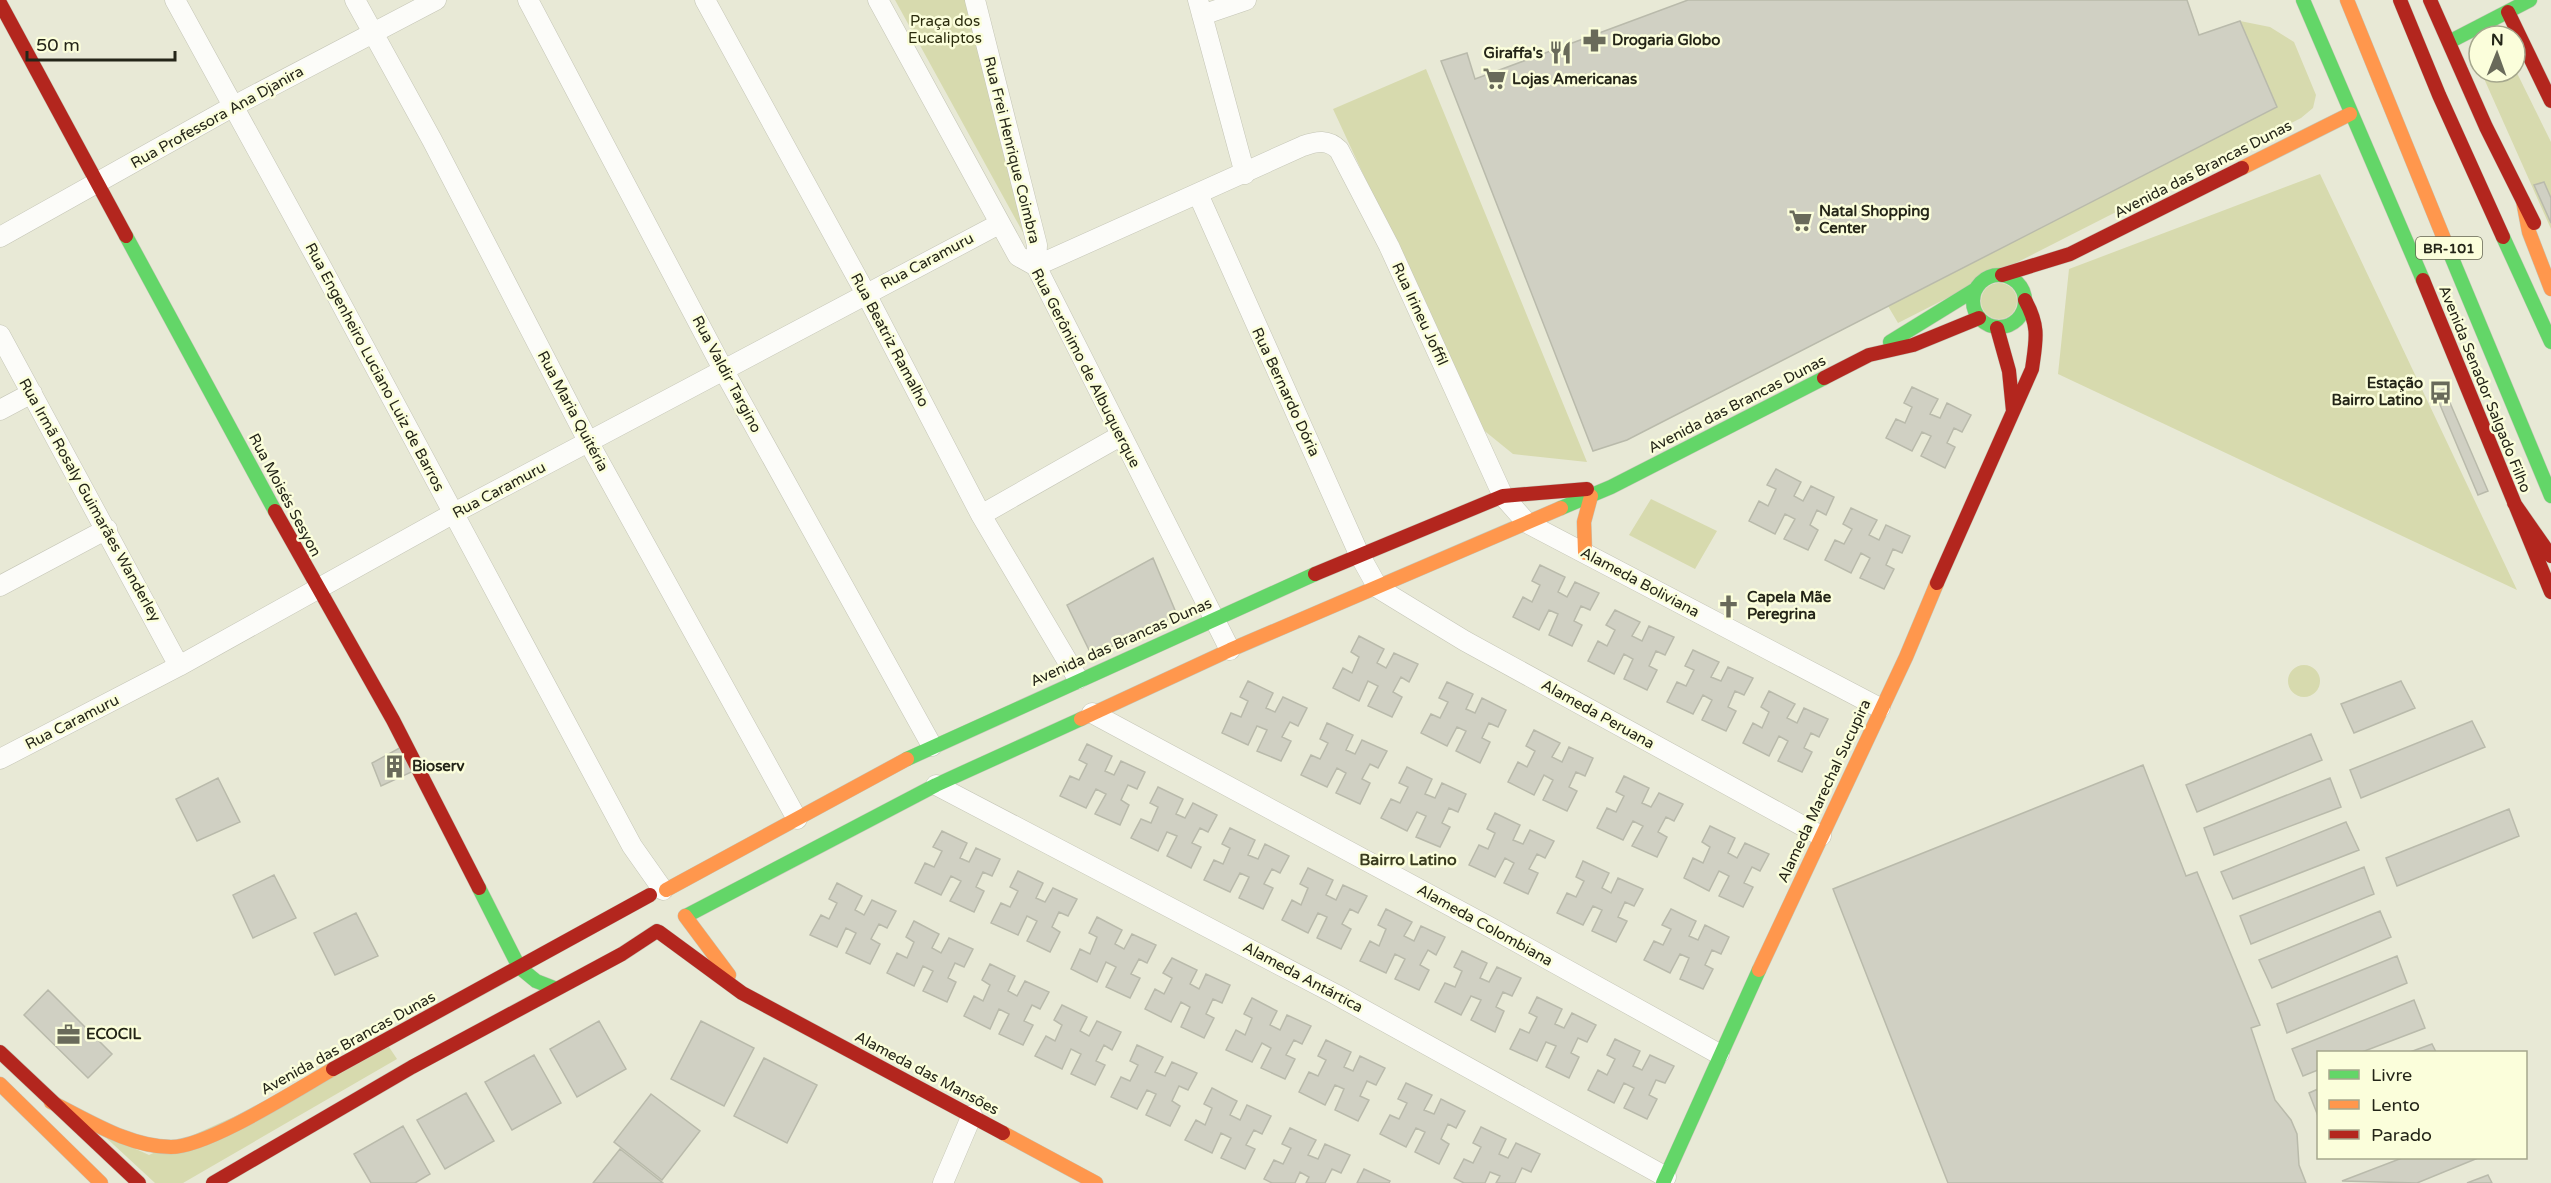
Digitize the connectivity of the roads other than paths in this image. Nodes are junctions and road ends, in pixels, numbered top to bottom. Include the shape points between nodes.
1 (175, 0) edge
2 (355, 0) edge
3 (436, 0) edge
4 (528, 0) edge
5 (705, 0) edge
6 (878, 0) edge
7 (975, 0) edge
8 (1246, 0) edge
9 (2303, 0) edge
10 (2347, 0) edge
11 (2400, 0) edge
12 (2430, 0) edge
13 (2530, 0) edge
14 (0, 3) edge
15 (1200, 7) edge
16 (2508, 12) junction
17 (372, 32) junction
18 (2449, 42) junction
19 (2551, 100) edge
20 (232, 107) junction
21 (2350, 114) junction
22 (1245, 174) junction
23 (99, 184) junction
24 (1198, 194) junction
25 (2523, 201) junction
26 (999, 224) junction
27 (0, 237) edge
28 (2070, 254) junction
29 (2551, 259) edge
30 (1036, 266) junction
31 (2002, 275) junction
32 (2029, 288) junction
33 (1976, 289) junction
34 (2551, 289) edge
35 (866, 294) junction
36 (1979, 318) junction
37 (1997, 328) junction
38 (0, 335) edge
39 (2551, 342) edge
40 (1879, 351) junction
41 (724, 371) junction
42 (32, 393) junction
43 (0, 410) edge
44 (2013, 413) junction
45 (1120, 436) junction
46 (589, 443) junction
47 (1611, 487) junction
48 (1503, 496) junction
49 (1590, 496) junction
50 (2551, 496) edge
51 (2514, 503) junction
52 (454, 513) junction
53 (981, 515) junction
54 (1527, 522) junction
55 (107, 529) junction
56 (1585, 553) junction
57 (1359, 554) junction
58 (2551, 556) edge
59 (0, 586) edge
60 (317, 588) junction
61 (1377, 588) junction
62 (2551, 592) edge
63 (1216, 618) junction
64 (1230, 651) junction
65 (179, 666) junction
66 (1078, 679) junction
67 (1880, 708) junction
68 (1092, 713) junction
69 (932, 746) junction
70 (0, 759) edge
71 (936, 785) junction
72 (797, 819) junction
73 (1821, 836) junction
74 (722, 897) junction
75 (653, 900) junction
76 (684, 909) junction
77 (658, 931) junction
78 (708, 946) junction
79 (519, 966) junction
80 (554, 988) junction
81 (742, 993) junction
82 (404, 1051) junction
83 (0, 1052) edge
84 (1719, 1054) junction
85 (0, 1084) edge
86 (51, 1102) junction
87 (972, 1115) junction
88 (1665, 1180) edge
89 (101, 1183) edge
90 (139, 1183) edge
91 (213, 1183) edge
92 (943, 1183) edge
93 (1096, 1183) edge

1 - 20 street, Rua Engenheiro Luciano Luiz de Barros
2 - 17 street, Rua Maria Quitéria
3 - 17 street, Rua Professora Ana Djanira
4 - 41 street, Rua Valdir Targino
5 - 35 street, Rua Beatriz Ramalho
6 - 26 street, Rua Gerônimo de Albuquerque
7 - 30 street, Rua Frei Henrique Coimbra via 1037,245
8 - 15 street
9 - 21 main road, Avenida Senador Salgado Filho
10 - 50 main road, Avenida Senador Salgado Filho / BR-101
11 - 39 main road, BR-101
12 - 18 main road
13 - 16 main road
14 - 23 main road, Rua Moisés Sesyon
15 - 22 street
16 - 18 main road
16 - 19 main road
17 - 20 street, Rua Professora Ana Djanira
17 - 46 street, Rua Maria Quitéria
18 - 25 main road
20 - 23 street, Rua Professora Ana Djanira
20 - 52 street, Rua Engenheiro Luciano Luiz de Barros
21 - 28 main road, Avenida das Brancas Dunas
21 - 51 main road, Avenida Senador Salgado Filho via 2446,332
22 - 24 street
22 - 48 street, Rua Irineu Joffil via 1303,146 1325,142 1339,150 1389,246
23 - 27 street, Rua Professora Ana Djanira
23 - 60 main road, Rua Moisés Sesyon
24 - 30 street
24 - 57 street, Rua Bernardo Dória
25 - 29 main road
25 - 34 main road via 2529,232
26 - 30 street, Rua Gerônimo de Albuquerque via 1018,256
26 - 35 street, Rua Caramuru
28 - 31 main road, Avenida das Brancas Dunas
28 - 32 main road, Avenida das Brancas Dunas
30 - 45 street, Rua Gerônimo de Albuquerque
31 - 32 main road
31 - 33 main road via 1988,278
32 - 37 main road via 2021,316 2014,323
32 - 44 main road, Alameda Marechal Sucupira via 2037,341 2032,369
33 - 36 main road via 1973,307
33 - 40 main road, Avenida das Brancas Dunas
35 - 41 street, Rua Caramuru
35 - 53 street, Rua Beatriz Ramalho
36 - 37 main road
36 - 40 main road, Avenida das Brancas Dunas via 1914,345
37 - 44 main road, Alameda Marechal Sucupira via 2010,372
38 - 42 street, Rua Irmã Rosaly Guimarães Wanderley
40 - 47 main road, Avenida das Brancas Dunas
41 - 46 street, Rua Caramuru
41 - 69 street, Rua Valdir Targino
42 - 43 street
42 - 55 street, Rua Irmã Rosaly Guimarães Wanderley
44 - 67 main road, Alameda Marechal Sucupira
45 - 53 street
45 - 63 street, Rua Gerônimo de Albuquerque
46 - 52 street, Rua Caramuru
46 - 72 street, Rua Maria Quitéria
47 - 48 main road, Avenida das Brancas Dunas
47 - 49 main road, Avenida das Brancas Dunas
48 - 54 street, Alameda Boliviana
48 - 57 main road, Avenida das Brancas Dunas
49 - 54 main road, Avenida das Brancas Dunas
49 - 56 main road via 1584,522
51 - 58 main road
51 - 62 main road, Avenida Senador Salgado Filho
52 - 60 street, Rua Caramuru
52 - 75 street, Rua Engenheiro Luciano Luiz de Barros via 641,861 650,868
53 - 66 street, Rua Beatriz Ramalho
54 - 56 street, Alameda Boliviana
54 - 61 main road, Avenida das Brancas Dunas
55 - 59 street
55 - 65 street, Rua Irmã Rosaly Guimarães Wanderley
56 - 67 street, Alameda Boliviana
57 - 61 street, Rua Bernardo Dória
57 - 63 main road, Avenida das Brancas Dunas
60 - 65 street, Rua Caramuru
60 - 79 main road, Rua Moisés Sesyon via 393,720
61 - 64 main road, Avenida das Brancas Dunas
61 - 73 street, Alameda Peruana via 1465,641
63 - 64 street, Rua Gerônimo de Albuquerque
63 - 66 main road, Avenida das Brancas Dunas
64 - 68 main road, Avenida das Brancas Dunas
65 - 70 street, Rua Caramuru
66 - 69 main road, Avenida das Brancas Dunas
67 - 73 main road, Alameda Marechal Sucupira
68 - 71 main road, Avenida das Brancas Dunas
68 - 84 street, Alameda Colombiana
69 - 72 main road, Avenida das Brancas Dunas
71 - 74 main road, Avenida das Brancas Dunas
71 - 88 street, Alameda Antártica via 1335,994
72 - 75 main road, Avenida das Brancas Dunas
73 - 84 main road, Alameda Marechal Sucupira
74 - 76 main road, Avenida das Brancas Dunas
74 - 78 main road via 709,923
75 - 76 main road
75 - 77 main road, Alameda das Mansões
75 - 79 main road, Avenida das Brancas Dunas
76 - 77 main road, Avenida das Brancas Dunas via 683,922 673,931
76 - 78 main road, Alameda das Mansões
77 - 80 main road, Avenida das Brancas Dunas
77 - 81 main road, Alameda das Mansões
78 - 81 main road, Alameda das Mansões
79 - 80 main road, Rua Moisés Sesyon via 536,981
79 - 82 main road, Avenida das Brancas Dunas
80 - 82 main road, Avenida das Brancas Dunas
81 - 87 main road, Alameda das Mansões
82 - 86 main road, Avenida das Brancas Dunas via 188,1146 147,1144
82 - 91 main road, Avenida das Brancas Dunas
83 - 86 main road
84 - 88 main road, Alameda Marechal Sucupira
85 - 89 main road
86 - 90 main road
87 - 92 street
87 - 93 main road, Alameda das Mansões

